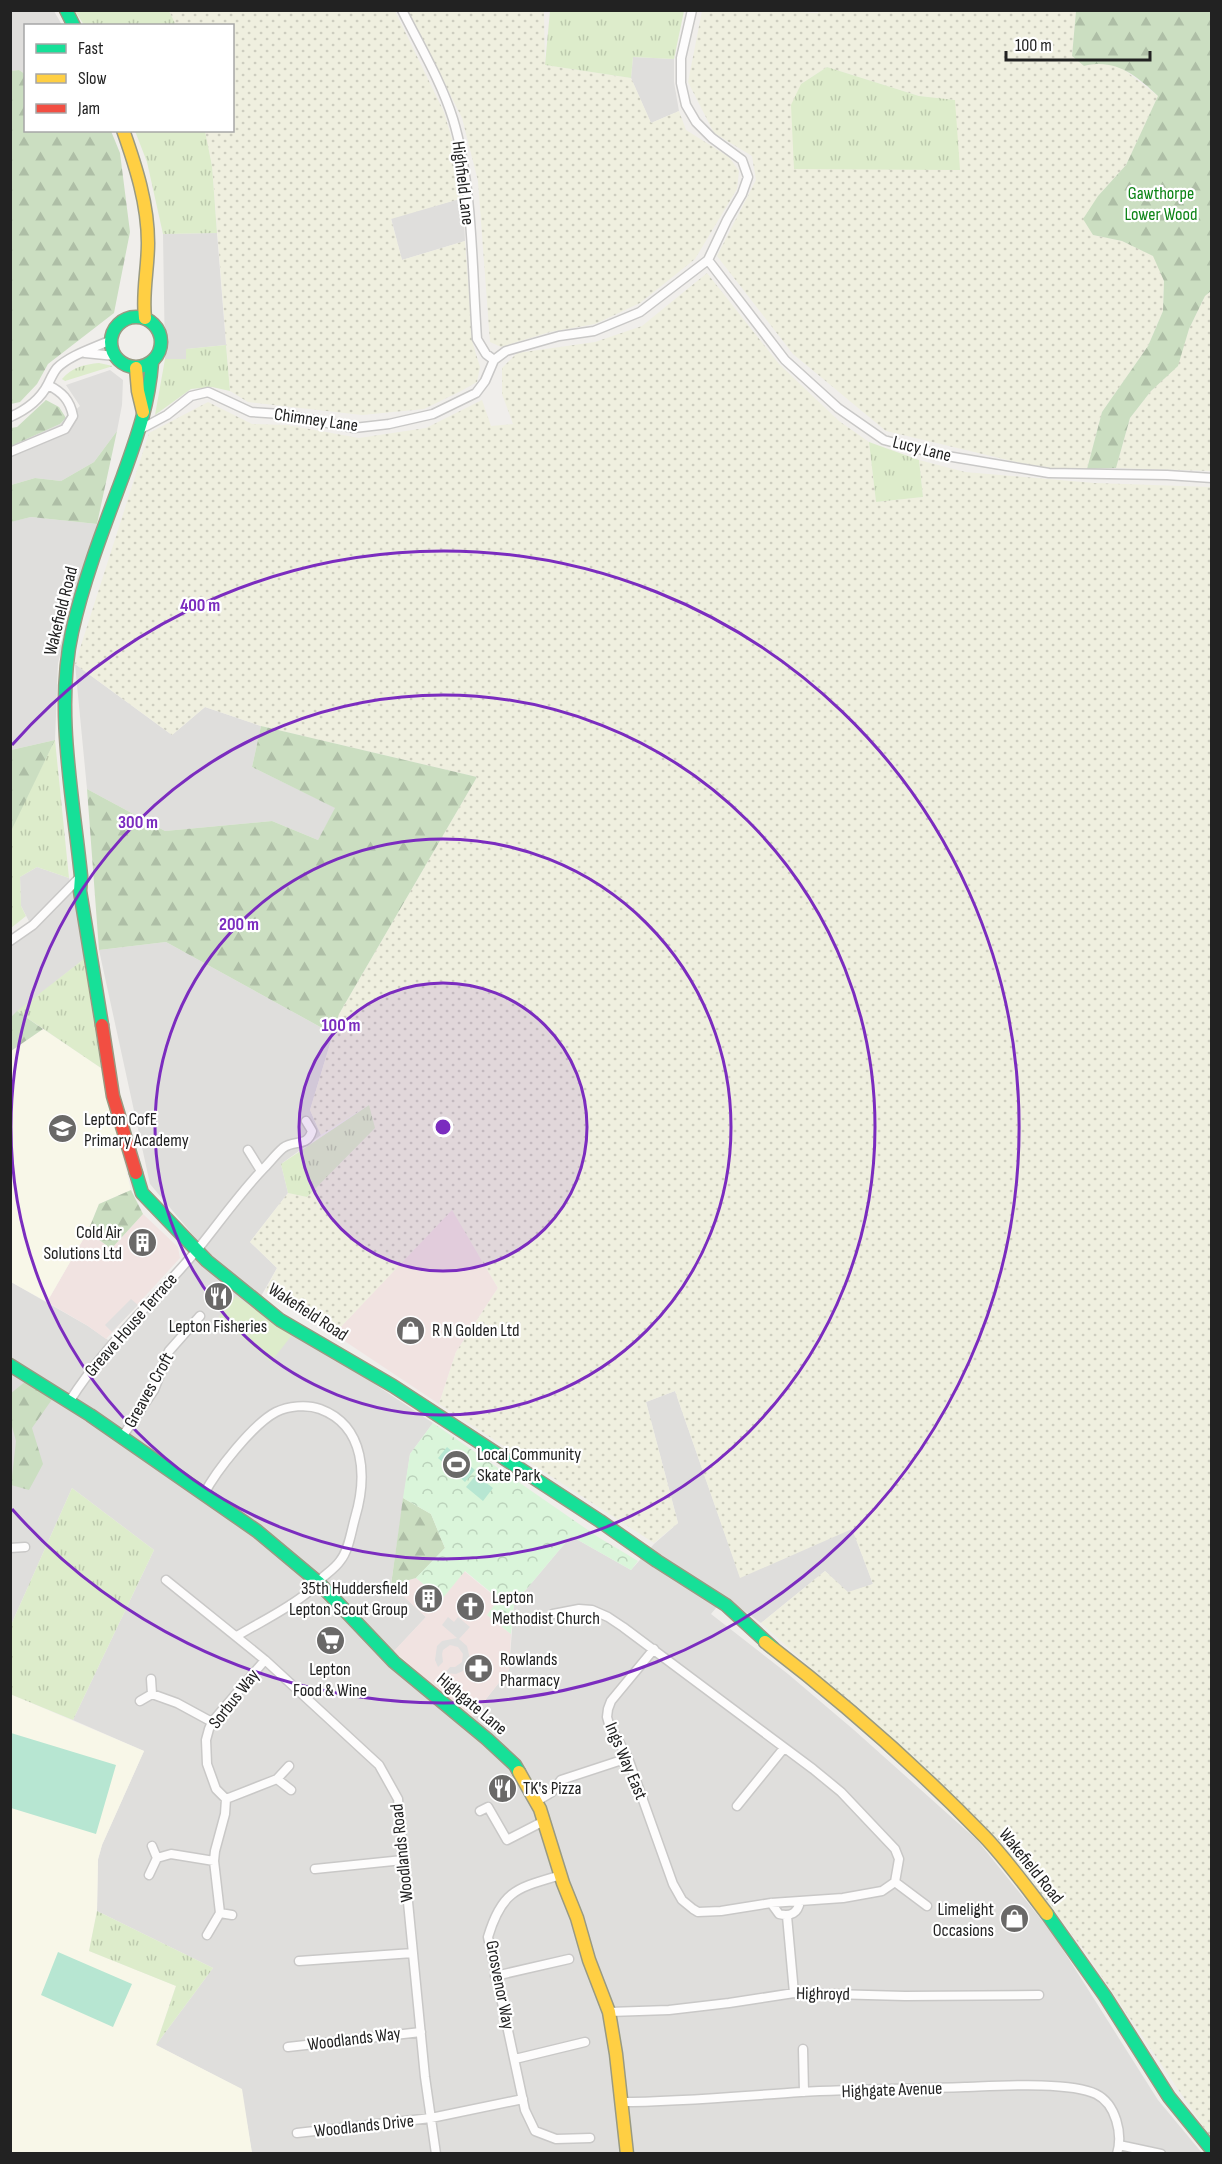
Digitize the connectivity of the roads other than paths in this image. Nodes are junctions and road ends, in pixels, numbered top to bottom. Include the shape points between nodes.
1 (66, 10) edge
2 (402, 10) edge
3 (692, 10) edge
4 (73, 24) edge
5 (124, 132) edge
6 (708, 260) junction
7 (144, 278) junction
8 (145, 318) junction
9 (125, 320) junction
10 (111, 340) junction
11 (84, 353) junction
12 (115, 356) junction
13 (494, 360) junction
14 (152, 362) junction
15 (136, 368) junction
16 (48, 385) junction
17 (143, 412) junction
18 (10, 417) edge
19 (139, 430) junction
20 (10, 452) edge
21 (1212, 478) edge
22 (82, 874) junction
23 (10, 941) edge
24 (306, 1121) dead end
25 (248, 1150) dead end
26 (261, 1171) junction
27 (196, 1251) junction
28 (200, 1316) dead end
29 (10, 1365) edge
30 (69, 1402) junction
31 (122, 1437) junction
32 (204, 1494) junction
33 (25, 1547) dead end
34 (10, 1548) edge
35 (166, 1580) dead end
36 (318, 1582) junction
37 (553, 1614) dead end
38 (237, 1636) junction
39 (654, 1649) junction
40 (265, 1660) junction
41 (151, 1679) dead end
42 (152, 1694) junction
43 (140, 1701) dead end
44 (212, 1722) junction
45 (784, 1748) junction
46 (628, 1758) junction
47 (289, 1766) dead end
48 (277, 1779) junction
49 (291, 1790) dead end
50 (226, 1799) junction
51 (537, 1801) junction
52 (737, 1806) dead end
53 (480, 1811) dead end
54 (544, 1821) junction
55 (152, 1846) dead end
56 (157, 1858) junction
57 (404, 1860) junction
58 (214, 1861) junction
59 (315, 1869) dead end
60 (149, 1875) dead end
61 (561, 1875) junction
62 (895, 1882) junction
63 (800, 1901) junction
64 (771, 1903) junction
65 (927, 1906) dead end
66 (220, 1913) junction
67 (232, 1915) dead end
68 (787, 1916) junction
69 (207, 1935) dead end
70 (413, 1953) junction
71 (569, 1959) dead end
72 (299, 1961) dead end
73 (495, 1976) junction
74 (794, 1993) junction
75 (1039, 1995) dead end
76 (609, 2012) junction
77 (421, 2032) junction
78 (585, 2042) dead end
79 (288, 2047) dead end
80 (803, 2049) dead end
81 (515, 2059) junction
82 (804, 2092) junction
83 (523, 2099) junction
84 (620, 2102) junction
85 (431, 2118) junction
86 (297, 2133) dead end
87 (590, 2138) dead end
88 (1118, 2149) edge
89 (1212, 2150) edge
90 (436, 2154) edge
91 (627, 2154) edge
92 (1161, 2154) edge

1 - 4 main road
2 - 13 street, Highfield Lane via 440,84 457,134 466,185 477,339
3 - 6 street via 681,58 686,105 712,138 742,160 748,177
5 - 7 main road via 144,195 148,247
6 - 13 street via 640,312 594,331 517,346
6 - 21 street, Lucy Lane via 785,360 838,408 884,440 941,455 1049,473
7 - 8 main road
7 - 9 main road
8 - 9 main road
8 - 14 main road, Wakefield Road via 160,334 161,350
9 - 10 main road
10 - 11 street
10 - 12 main road
11 - 12 street
11 - 16 street via 62,364
12 - 15 main road
13 - 19 street, Chimney Lane via 476,393 433,414 389,424 354,428 251,412 208,393 191,396
14 - 15 main road
14 - 17 main road, Wakefield Road via 150,392
15 - 17 main road, Wakefield Road
16 - 18 street via 24,411
16 - 20 street via 71,404 73,416 65,429
17 - 19 main road, Wakefield Road
19 - 22 main road, Wakefield Road via 84,585 65,667 66,735
22 - 23 street via 33,925
22 - 27 main road, Wakefield Road via 80,891 113,1096 142,1193
24 - 26 street, Greave House Terrace via 312,1131 310,1137 284,1148
25 - 26 street
26 - 27 street, Greave House Terrace
27 - 30 street, Greave House Terrace via 104,1353
27 - 89 main road, Wakefield Road via 280,1320 393,1386 600,1521 816,1681 985,1837 1016,1873 1106,1996 1168,2097
28 - 31 street, Greaves Croft via 169,1352 154,1389
29 - 30 main road, Highgate Lane
30 - 31 main road, Highgate Lane
31 - 32 main road, Highgate Lane
32 - 36 main road, Highgate Lane via 257,1531
32 - 36 street via 251,1433 278,1411 314,1406 346,1425 360,1452 358,1508 341,1561
33 - 34 street
35 - 38 street, Woodlands Road
36 - 38 street via 307,1593
36 - 51 main road, Highgate Lane via 394,1662 503,1753
37 - 39 street via 592,1610
38 - 40 street, Woodlands Road
39 - 45 street
39 - 46 street, Ings Way East via 608,1709 609,1724
40 - 44 street, Sorbus Way
40 - 57 street, Woodlands Road via 380,1766 398,1799
41 - 42 street
42 - 43 street
42 - 44 street
44 - 50 street, Sorbus Way via 206,1740 207,1764 216,1789
45 - 52 street
45 - 62 street via 841,1792 895,1849 899,1859
46 - 51 street via 561,1780 552,1792
46 - 64 street, Ings Way East via 673,1884 686,1904 698,1912
47 - 48 street
48 - 49 street
48 - 50 street
50 - 58 street
51 - 54 main road, Highgate Lane
53 - 54 street via 488,1807 507,1840
54 - 61 main road, Highgate Lane
55 - 56 street
56 - 58 street via 171,1854
56 - 60 street
57 - 59 street
57 - 70 street, Woodlands Road
58 - 66 street
61 - 73 street, Grosvenor Way via 524,1886 507,1896 495,1914 488,1937
61 - 76 main road, Highgate Lane
62 - 63 street, Ings Way East via 882,1891
62 - 65 street
63 - 64 street, Ings Way East
63 - 68 street via 794,1914
64 - 68 street via 779,1914
66 - 67 street
66 - 69 street
68 - 74 street
70 - 72 street
70 - 77 street, Woodlands Road
71 - 73 street
73 - 81 street, Grosvenor Way
74 - 75 street, Highroyd
74 - 76 street, Highroyd via 669,2010
76 - 84 main road, Highgate Lane
77 - 79 street, Woodlands Way
77 - 85 street, Woodlands Road
78 - 81 street
80 - 82 street
81 - 83 street, Grosvenor Way
82 - 84 street, Highgate Avenue
82 - 88 street, Highgate Avenue via 1018,2086 1080,2089 1097,2094 1108,2104 1118,2124
83 - 85 street, Woodlands Drive
83 - 87 street, Grosvenor Way via 535,2131 556,2139
84 - 91 main road, Highgate Lane
85 - 86 street, Woodlands Drive
85 - 90 street, Woodlands Road
88 - 92 street

